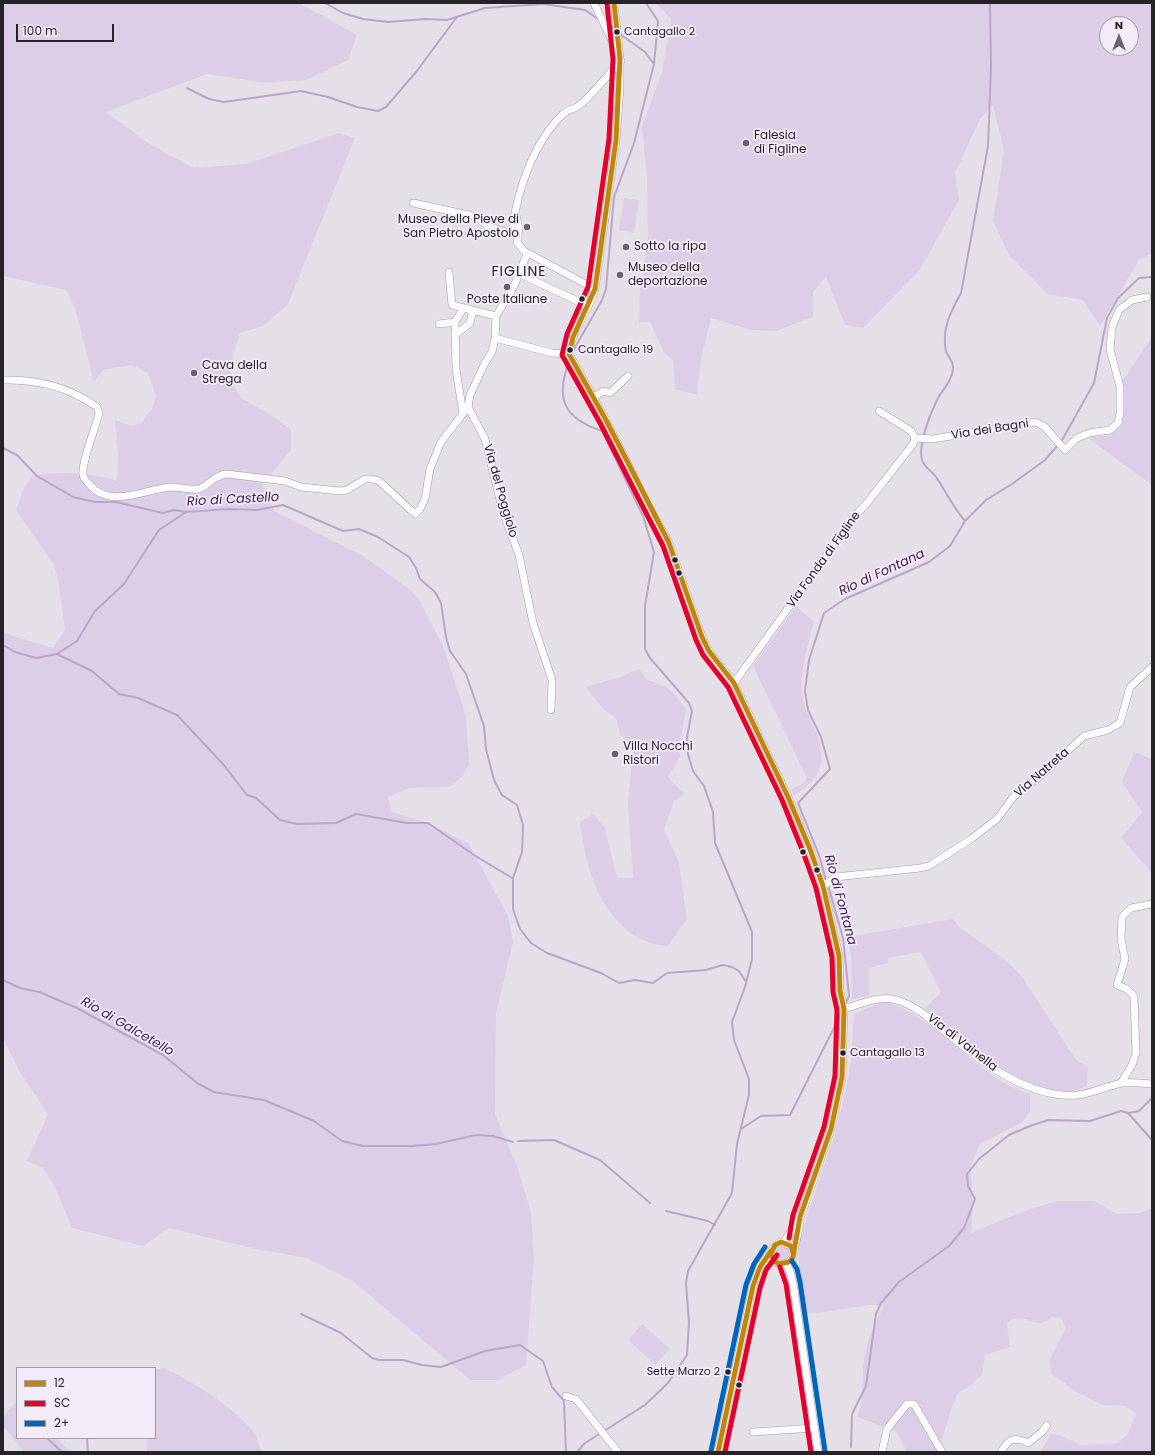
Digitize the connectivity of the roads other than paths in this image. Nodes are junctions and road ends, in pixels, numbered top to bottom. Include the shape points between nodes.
1 (594, 3) edge
2 (614, 3) edge
3 (621, 60) junction
4 (413, 203) dead end
5 (514, 214) junction
6 (527, 254) junction
7 (449, 272) dead end
8 (520, 274) junction
9 (595, 289) junction
10 (1147, 297) dead end
11 (588, 306) junction
12 (464, 309) junction
13 (473, 310) junction
14 (496, 316) junction
15 (455, 322) junction
16 (439, 324) dead end
17 (455, 335) junction
18 (495, 338) junction
19 (570, 357) junction
20 (628, 376) dead end
21 (3, 380) edge
22 (593, 398) junction
23 (468, 407) junction
24 (879, 411) dead end
25 (463, 414) junction
26 (915, 438) junction
27 (1152, 667) edge
28 (734, 683) junction
29 (551, 710) dead end
30 (823, 885) junction
31 (1152, 904) edge
32 (843, 1005) junction
33 (1121, 1084) junction
34 (1152, 1084) edge
35 (800, 1217) junction
36 (784, 1242) junction
37 (771, 1251) junction
38 (793, 1253) junction
39 (776, 1263) junction
40 (786, 1264) junction
41 (762, 1265) junction
42 (566, 1396) dead end
43 (1047, 1425) dead end
44 (813, 1428) junction
45 (754, 1432) dead end
46 (618, 1452) edge
47 (718, 1452) edge
48 (818, 1452) edge
49 (882, 1452) edge
50 (942, 1452) edge
51 (1001, 1452) edge

1 - 3 street
2 - 3 street
3 - 5 street via 582,103 565,112 550,129 532,160
3 - 9 street via 616,140
4 - 5 street via 469,215 488,226 508,233 512,230
5 - 6 street via 517,215 519,230 517,242
6 - 8 street
6 - 9 street
7 - 12 street via 452,306
8 - 11 street
8 - 14 street
9 - 11 street
10 - 26 street, Via dei Bagni via 1132,300 1119,310 1112,327 1110,349 1120,387 1120,413 1118,423 1110,430 1089,433 1077,438 1065,450 1045,426 1036,422 933,439
11 - 19 street via 572,337
12 - 13 street
12 - 15 street
13 - 14 street
13 - 17 street via 470,323
14 - 18 street
15 - 16 street
15 - 17 street
17 - 25 street via 456,369
18 - 19 street
18 - 23 street via 492,352 470,395
19 - 22 street
20 - 22 street via 610,393 603,391
21 - 25 street via 45,383 63,388 97,407 99,413 83,465 83,474 93,488 110,496 128,496 171,487 199,489 220,474 285,481 301,487 340,491 347,490 364,479 372,479 379,481 415,514 425,499 430,469 441,442
22 - 28 street via 669,543 705,644
23 - 25 street
23 - 29 street, Via del Poggiolo via 485,439 503,512 519,555 533,623 552,680
24 - 26 street via 910,431
26 - 28 street, Via Fonda di Figline via 913,444 854,517
27 - 30 street, Via Natreta via 1130,687 1120,723 1076,742 1039,777 1014,796 997,819 971,839 924,867 836,877
28 - 30 street via 788,797
30 - 32 street via 839,956
31 - 33 street via 1131,908 1122,917 1121,938 1125,958 1117,985 1127,988 1134,996 1136,1053
32 - 33 street, Via di Vainella via 876,998 900,1000 925,1015 991,1068 1041,1092 1077,1095
32 - 35 street via 842,1077 831,1129
33 - 34 street, Via di Vainella
35 - 36 street
35 - 38 street
36 - 37 street via 775,1245
36 - 38 street via 791,1246
37 - 39 street
37 - 41 street
38 - 40 street via 791,1260
39 - 40 street
39 - 41 street
40 - 44 street via 793,1283
41 - 47 street via 753,1286
42 - 46 street via 576,1399
43 - 51 street via 1028,1442 1010,1439
44 - 45 street
44 - 48 street
49 - 50 street via 887,1428 908,1404 914,1404

